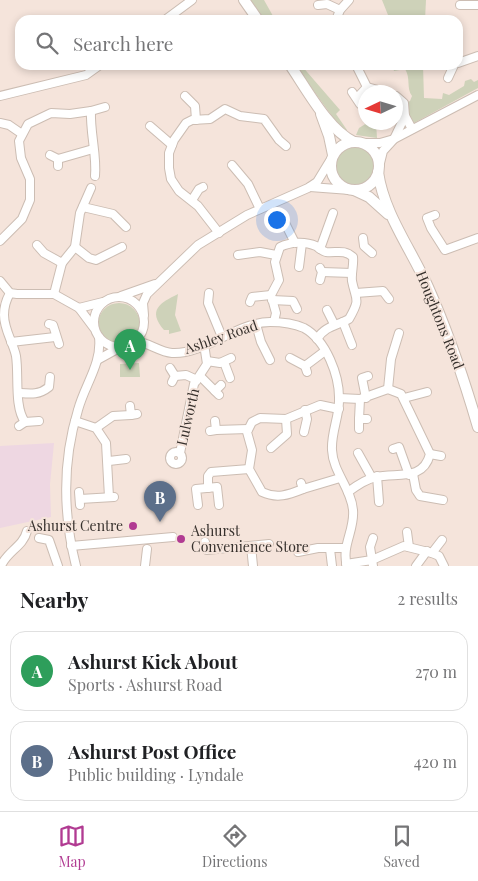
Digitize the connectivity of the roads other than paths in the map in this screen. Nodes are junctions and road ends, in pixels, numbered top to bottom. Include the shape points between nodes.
1 (192, 0) edge
2 (244, 0) edge
3 (348, 0) edge
4 (316, 4) edge
5 (459, 5) edge
6 (478, 5) edge
7 (340, 10) junction
8 (172, 15) edge
9 (254, 15) edge
10 (338, 15) edge
11 (478, 56) edge
12 (463, 62) edge
13 (93, 70) edge
14 (293, 70) edge
15 (358, 70) edge
16 (453, 70) edge
17 (448, 78) dead end
18 (366, 85) edge
19 (183, 94) dead end
20 (0, 96) edge
21 (478, 96) edge
22 (403, 102) edge
23 (318, 106) junction
24 (105, 107) dead end
25 (90, 111) junction
26 (405, 116) junction
27 (196, 120) junction
28 (0, 123) edge
29 (150, 126) dead end
30 (412, 129) junction
31 (22, 134) junction
32 (394, 139) junction
33 (358, 143) junction
34 (172, 145) junction
35 (286, 146) dead end
36 (93, 149) junction
37 (50, 154) dead end
38 (332, 157) junction
39 (232, 162) dead end
40 (378, 169) junction
41 (95, 176) dead end
42 (203, 187) dead end
43 (91, 188) dead end
44 (308, 188) junction
45 (352, 190) junction
46 (192, 200) junction
47 (83, 207) junction
48 (260, 209) junction
49 (333, 213) dead end
50 (436, 215) dead end
51 (391, 217) junction
52 (282, 218) dead end
53 (124, 221) dead end
54 (0, 227) edge
55 (6, 233) junction
56 (219, 233) junction
57 (478, 238) edge
58 (0, 241) edge
59 (299, 243) junction
60 (37, 245) dead end
61 (122, 247) dead end
62 (75, 248) junction
63 (320, 249) junction
64 (372, 253) dead end
65 (238, 255) dead end
66 (276, 255) junction
67 (354, 257) junction
68 (62, 263) junction
69 (299, 267) dead end
70 (321, 273) dead end
71 (352, 273) junction
72 (0, 282) edge
73 (156, 284) junction
74 (10, 292) junction
75 (209, 293) dead end
76 (356, 293) junction
77 (54, 294) junction
78 (119, 297) junction
79 (250, 297) dead end
80 (271, 298) junction
81 (389, 298) dead end
82 (105, 302) junction
83 (79, 308) junction
84 (326, 308) dead end
85 (297, 309) dead end
86 (144, 315) junction
87 (274, 322) junction
88 (343, 322) junction
89 (49, 324) dead end
90 (256, 324) junction
91 (334, 324) junction
92 (94, 328) junction
93 (144, 328) junction
94 (399, 333) dead end
95 (99, 337) junction
96 (222, 337) junction
97 (317, 339) junction
98 (352, 340) dead end
99 (11, 342) junction
100 (136, 342) junction
101 (204, 344) junction
102 (120, 348) junction
103 (158, 348) junction
104 (325, 351) junction
105 (290, 358) dead end
106 (270, 360) dead end
107 (207, 361) junction
108 (98, 362) junction
109 (170, 368) dead end
110 (363, 375) dead end
111 (50, 377) dead end
112 (198, 378) junction
113 (230, 378) dead end
114 (388, 389) junction
115 (218, 390) dead end
116 (20, 393) junction
117 (429, 393) dead end
118 (339, 398) junction
119 (363, 398) junction
120 (404, 398) junction
121 (305, 410) junction
122 (339, 410) junction
123 (132, 412) dead end
124 (286, 419) junction
125 (74, 420) junction
126 (39, 421) dead end
127 (216, 421) dead end
128 (478, 427) edge
129 (96, 428) junction
130 (248, 429) junction
131 (359, 429) dead end
132 (304, 432) dead end
133 (271, 448) dead end
134 (394, 449) dead end
135 (180, 453) dead end
136 (430, 454) junction
137 (362, 455) dead end
138 (441, 456) dead end
139 (126, 459) dead end
140 (109, 461) junction
141 (249, 468) junction
142 (411, 474) junction
143 (374, 477) junction
144 (340, 478) junction
145 (208, 488) junction
146 (348, 492) junction
147 (80, 499) dead end
148 (442, 500) dead end
149 (379, 502) dead end
150 (218, 504) dead end
151 (198, 505) dead end
152 (27, 531) dead end
153 (407, 532) dead end
154 (173, 537) dead end
155 (39, 538) dead end
156 (373, 538) dead end
157 (442, 540) dead end
158 (205, 542) dead end
159 (269, 544) dead end
160 (71, 546) junction
161 (251, 546) junction
162 (409, 547) junction
163 (345, 548) junction
164 (330, 549) junction
165 (147, 550) dead end
166 (298, 552) dead end
167 (429, 552) junction
168 (372, 563) edge
169 (346, 565) edge
170 (1, 566) edge
171 (58, 566) edge
172 (76, 566) edge
173 (145, 566) edge
174 (253, 566) edge
175 (332, 566) edge
176 (416, 566) edge
177 (444, 566) edge

1 - 8 street
2 - 9 main road
3 - 7 street
4 - 7 street via 327,4
5 - 6 street
7 - 10 street
11 - 12 street
13 - 20 street via 86,75
14 - 23 main road
15 - 18 street
16 - 17 street
19 - 27 street via 195,106
21 - 30 street
22 - 26 street
23 - 33 main road via 343,136
23 - 38 main road via 329,136
24 - 25 street
25 - 31 street via 45,115 28,124
25 - 36 street
26 - 30 street
26 - 32 street
27 - 34 street via 184,126
27 - 35 street via 210,119 225,106 240,116 264,119
28 - 31 street
29 - 34 street
30 - 32 street
31 - 55 street via 19,150 30,179 31,194 26,212
32 - 33 street
32 - 40 street via 383,151
33 - 38 main road via 341,146
33 - 40 main road via 375,154
34 - 46 street via 168,168 172,180 179,191
36 - 37 street via 58,163
36 - 41 street
38 - 44 street via 321,177
38 - 45 main road via 330,166 334,178 343,188
39 - 48 street
40 - 45 main road via 369,185
40 - 51 main road, Houghtons Road via 381,191
42 - 46 street
43 - 47 street
44 - 45 street
44 - 48 street
45 - 51 main road, Houghtons Road via 369,197
46 - 56 street
47 - 53 street via 113,214
47 - 62 street
48 - 56 street
49 - 63 street
50 - 57 street via 427,218 445,250
51 - 128 main road, Houghtons Road via 438,309
52 - 59 street
54 - 55 street
55 - 58 street
56 - 73 street via 198,245
59 - 63 street
59 - 66 street via 280,247
59 - 69 street
60 - 68 street via 44,254
61 - 62 street via 96,260
62 - 68 street
63 - 67 street via 324,252 343,251
64 - 67 street via 363,242
65 - 66 street via 260,252
66 - 80 street via 279,280
67 - 71 street
68 - 77 street
70 - 71 street
71 - 76 street
72 - 74 street
73 - 78 street
73 - 86 street via 143,303
74 - 77 street
74 - 99 street via 4,313
75 - 96 street via 208,303
76 - 81 street via 383,291
76 - 88 street via 358,298 354,310
77 - 83 street
78 - 82 street
78 - 86 street via 134,302
79 - 80 street via 266,294
80 - 85 street via 293,301
80 - 87 street via 276,313
82 - 83 street
82 - 92 street via 96,312
83 - 92 street
84 - 91 street
86 - 93 street
87 - 90 street, Ashley Road
87 - 97 street, Ashley Road via 304,328
88 - 91 street
88 - 98 street
89 - 99 street via 54,325 57,341
90 - 96 street, Ashley Road
90 - 106 street
91 - 97 street via 322,331
92 - 95 street
93 - 100 street
93 - 103 street
94 - 114 street via 400,344 391,359
95 - 102 street via 108,345
95 - 108 street
96 - 101 street, Ashley Road
97 - 104 street, Ashley Road
99 - 116 street via 16,354
100 - 102 street
100 - 103 street, Ashley Road
101 - 103 street, Ashley Road via 179,352
101 - 107 street
102 - 108 street
104 - 105 street via 306,369
104 - 118 street, Ashley Road via 337,380
107 - 112 street, Lulworth
107 - 113 street via 228,360
108 - 125 street
109 - 112 street, Lulworth via 174,379 186,375
110 - 119 street
111 - 116 street via 49,388 43,392
112 - 115 street, Lulworth
112 - 135 street, Lulworth
114 - 119 street
114 - 120 street
116 - 126 street via 22,424
117 - 120 street
118 - 119 street
118 - 122 street, Ashley Road
119 - 131 street via 363,419
120 - 136 street
121 - 122 street via 320,405
121 - 124 street
121 - 132 street
122 - 144 street, Ashley Road via 332,449
123 - 129 street via 113,416
124 - 130 street via 260,418
124 - 133 street via 287,434
125 - 129 street
125 - 160 street via 66,476
127 - 130 street via 213,431
129 - 140 street via 106,442
130 - 141 street via 252,454
134 - 142 street via 399,447
136 - 138 street
136 - 142 street via 427,463
137 - 143 street
139 - 140 street
140 - 147 street via 112,497
141 - 144 street via 257,486 267,495 278,497 302,486
141 - 145 street via 211,472
142 - 143 street
142 - 148 street via 420,496
143 - 146 street
143 - 149 street
144 - 146 street, Ashley Road
145 - 150 street via 217,487
145 - 151 street via 196,489
146 - 163 street, Ashley Road via 353,510
152 - 170 street via 24,540 13,545
153 - 162 street
154 - 160 street
155 - 171 street via 49,540
156 - 168 street via 370,547
157 - 167 street
158 - 161 street via 207,550
159 - 161 street
160 - 172 street
161 - 174 street
162 - 167 street
162 - 168 street via 395,549
163 - 164 street
163 - 169 street, Ashley Road
164 - 166 street
164 - 175 street
165 - 173 street
167 - 176 street
167 - 177 street via 439,556
168 - 169 street

